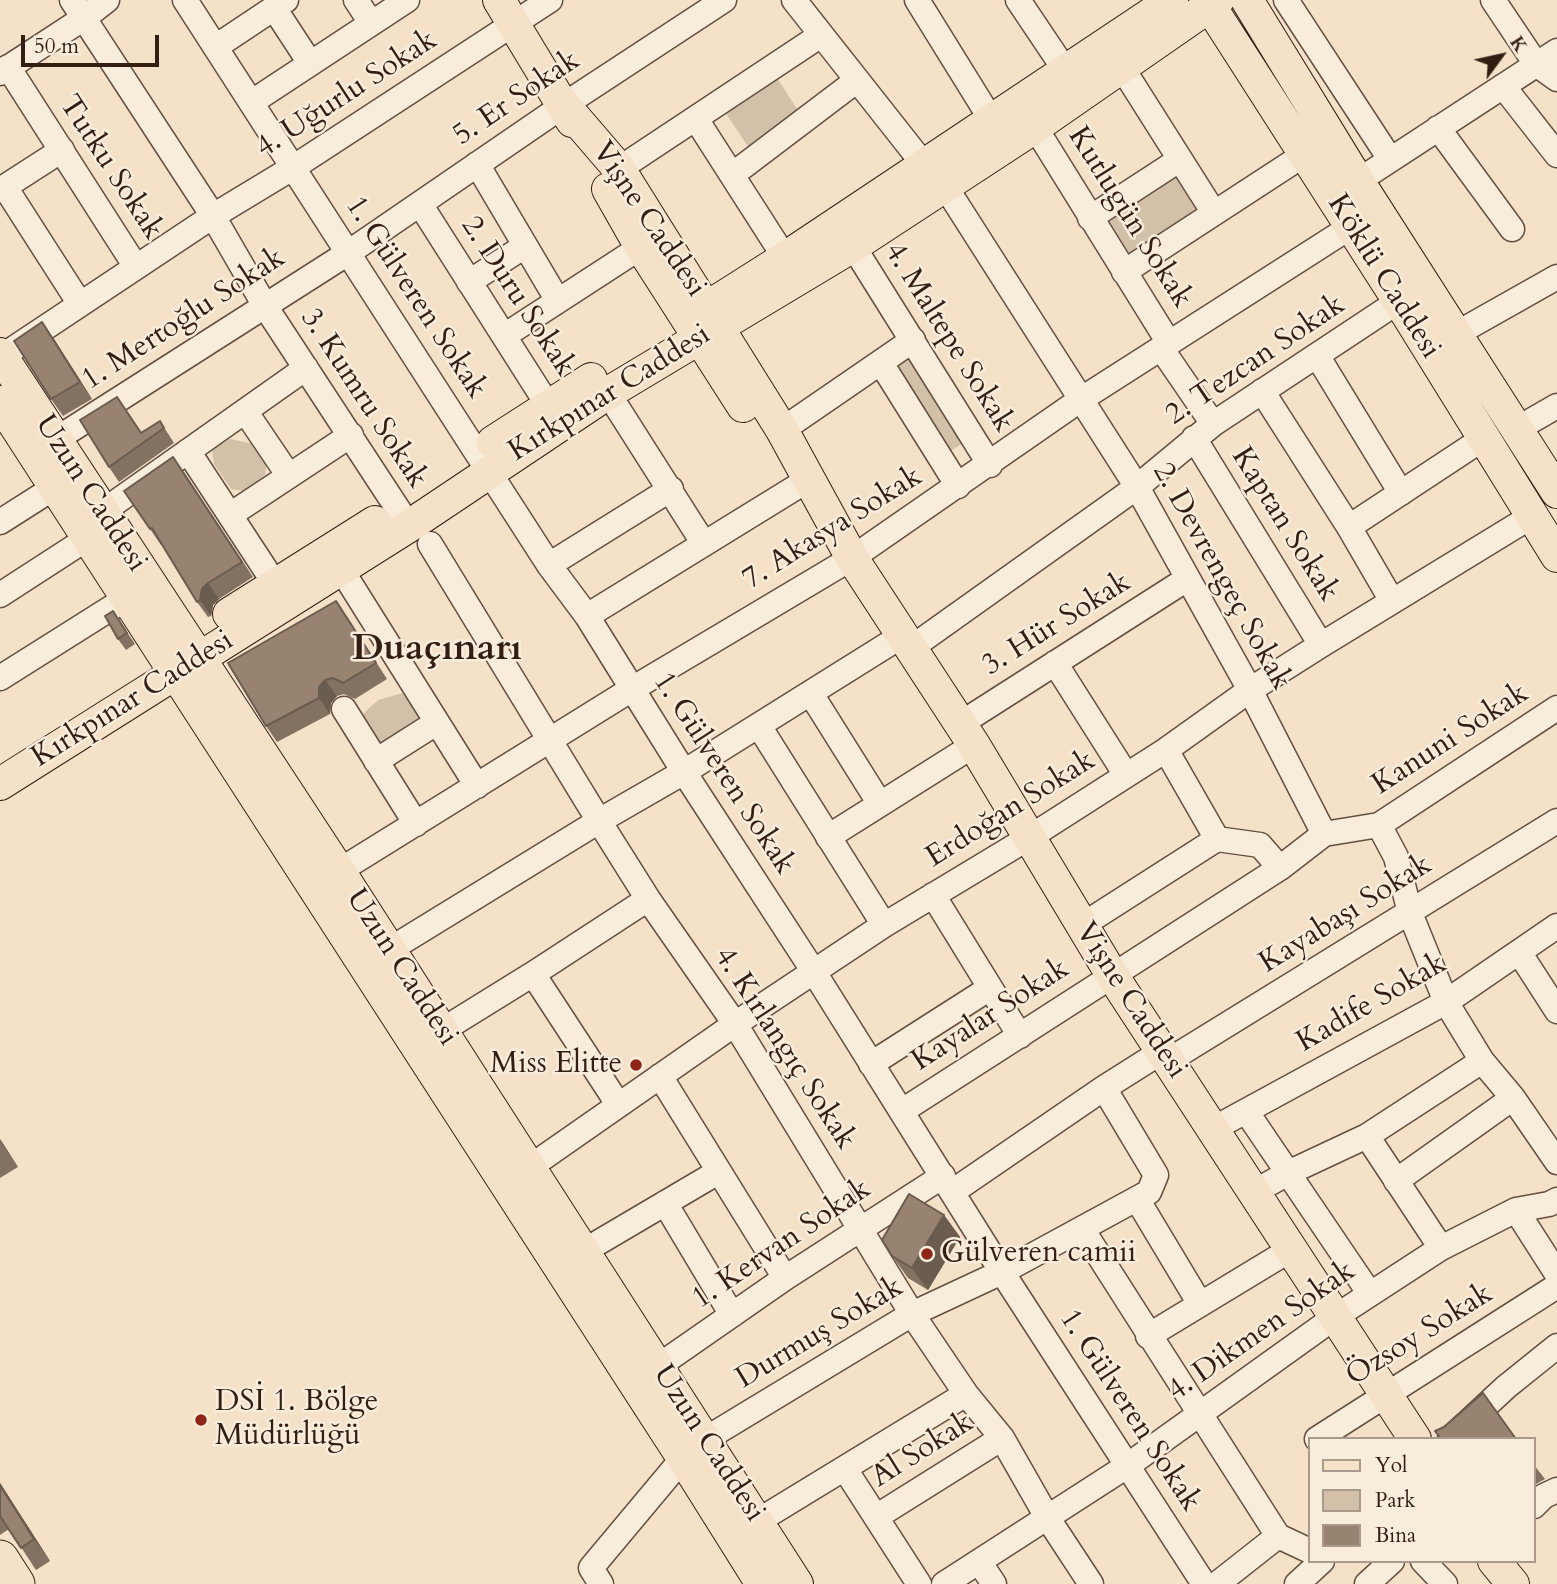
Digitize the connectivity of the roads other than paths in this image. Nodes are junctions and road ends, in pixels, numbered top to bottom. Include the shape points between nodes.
1 (107, 0) edge
2 (186, 0) edge
3 (356, 0) edge
4 (407, 0) edge
5 (550, 0) edge
6 (724, 0) edge
7 (794, 0) edge
8 (917, 0) edge
9 (1018, 0) edge
10 (1172, 0) edge
11 (1247, 0) edge
12 (1286, 0) edge
13 (1493, 0) edge
14 (1211, 2) edge
15 (280, 4) edge
16 (78, 9) edge
17 (507, 12) edge
18 (371, 23) junction
19 (821, 35) junction
20 (217, 46) junction
21 (1557, 51) edge
22 (310, 63) junction
23 (1536, 64) junction
24 (1121, 66) junction
25 (4, 70) edge
26 (1065, 70) junction
27 (1557, 79) edge
28 (856, 81) junction
29 (1503, 86) junction
30 (252, 102) junction
31 (564, 105) junction
32 (696, 118) junction
33 (992, 121) junction
34 (1035, 127) junction
35 (1438, 128) junction
36 (62, 150) junction
37 (1305, 154) junction
38 (1557, 155) edge
39 (1390, 159) junction
40 (1179, 160) junction
41 (477, 163) junction
42 (293, 167) junction
43 (619, 169) junction
44 (732, 175) junction
45 (935, 176) junction
46 (1358, 181) junction
47 (2, 189) edge
48 (420, 204) junction
49 (1214, 213) junction
50 (213, 216) junction
51 (1090, 218) junction
52 (1352, 226) junction
53 (1513, 229) dead end
54 (525, 246) junction
55 (853, 246) junction
56 (641, 247) junction
57 (348, 253) junction
58 (785, 258) junction
59 (136, 267) junction
60 (1124, 272) junction
61 (1557, 277) edge
62 (469, 282) junction
63 (558, 301) junction
64 (1399, 301) junction
65 (80, 304) junction
66 (265, 306) junction
67 (702, 323) junction
68 (1456, 334) junction
69 (504, 335) junction
70 (913, 340) junction
71 (1165, 346) junction
72 (1, 356) edge
73 (1318, 357) junction
74 (881, 363) junction
75 (306, 368) junction
76 (1262, 391) junction
77 (608, 393) junction
78 (1080, 400) junction
79 (0, 402) edge
80 (1557, 406) edge
81 (244, 411) junction
82 (555, 415) junction
83 (1517, 429) junction
84 (782, 430) junction
85 (1203, 431) junction
86 (8, 434) edge
87 (351, 435) junction
88 (1484, 438) junction
89 (55, 440) junction
90 (188, 451) junction
91 (483, 462) junction
92 (990, 465) junction
93 (289, 476) junction
94 (798, 486) junction
95 (958, 486) junction
96 (55, 487) junction
97 (1137, 487) junction
98 (671, 489) junction
99 (1557, 492) edge
100 (1401, 493) junction
101 (230, 515) junction
102 (1532, 516) junction
103 (0, 522) edge
104 (95, 525) junction
105 (413, 526) junction
106 (1349, 527) junction
107 (704, 544) junction
108 (1557, 556) edge
109 (852, 558) junction
110 (550, 565) junction
111 (341, 569) junction
112 (1187, 579) junction
113 (275, 584) junction
114 (0, 595) edge
115 (127, 598) junction
116 (1392, 601) junction
117 (587, 616) junction
118 (907, 642) junction
119 (1321, 645) junction
120 (181, 656) junction
121 (1055, 663) junction
122 (0, 678) edge
123 (632, 688) junction
124 (1250, 690) junction
125 (811, 694) junction
126 (1557, 708) edge
127 (344, 709) dead end
128 (436, 723) junction
129 (759, 726) junction
130 (967, 734) junction
131 (550, 740) junction
132 (1166, 750) junction
133 (0, 758) edge
134 (376, 761) junction
135 (684, 772) junction
136 (1126, 775) junction
137 (0, 784) edge
138 (477, 786) junction
139 (880, 804) junction
140 (599, 821) junction
141 (1557, 821) edge
142 (416, 824) junction
143 (1379, 825) junction
144 (1324, 834) junction
145 (828, 836) junction
146 (1030, 837) junction
147 (1217, 839) junction
148 (1280, 868) junction
149 (339, 871) junction
150 (933, 895) junction
151 (648, 898) junction
152 (1410, 913) junction
153 (884, 925) junction
154 (1082, 926) junction
155 (1557, 926) edge
156 (389, 950) junction
157 (1519, 952) junction
158 (814, 972) junction
159 (533, 974) junction
160 (1112, 975) junction
161 (990, 988) junction
162 (1446, 1002) junction
163 (1557, 1011) edge
164 (735, 1024) junction
165 (441, 1031) junction
166 (1020, 1036) junction
167 (1164, 1057) junction
168 (1482, 1061) junction
169 (871, 1064) junction
170 (660, 1076) junction
171 (1104, 1088) junction
172 (1513, 1098) junction
173 (618, 1104) junction
174 (902, 1111) junction
175 (1246, 1111) junction
176 (1213, 1129) junction
177 (1367, 1136) junction
178 (1557, 1162) edge
179 (530, 1167) junction
180 (718, 1172) junction
181 (1288, 1173) junction
182 (1396, 1181) junction
183 (948, 1184) junction
184 (1254, 1192) junction
185 (1137, 1199) junction
186 (1557, 1200) edge
187 (665, 1203) junction
188 (1516, 1210) junction
189 (1082, 1228) junction
190 (861, 1230) junction
191 (1441, 1248) junction
192 (1290, 1250) junction
193 (584, 1251) junction
194 (1002, 1272) junction
195 (1557, 1274) edge
196 (785, 1278) junction
197 (1557, 1286) edge
198 (1370, 1294) junction
199 (1200, 1304) junction
200 (912, 1314) junction
201 (732, 1315) junction
202 (1335, 1317) junction
203 (1148, 1335) junction
204 (1557, 1346) edge
205 (657, 1367) junction
206 (967, 1394) junction
207 (1386, 1394) junction
208 (1199, 1414) junction
209 (1321, 1437) edge
210 (1414, 1437) edge
211 (1452, 1437) edge
212 (1002, 1438) junction
213 (693, 1449) junction
214 (1127, 1466) junction
215 (845, 1469) junction
216 (1557, 1490) edge
217 (1536, 1504) edge
218 (876, 1517) junction
219 (1047, 1517) junction
220 (758, 1521) junction
221 (1278, 1536) junction
222 (1308, 1549) edge
223 (0, 1559) edge
224 (980, 1563) junction
225 (1320, 1563) edge
226 (1390, 1563) edge
227 (1425, 1563) edge
228 (1493, 1563) edge
229 (1494, 1563) edge
230 (16, 1584) edge
231 (601, 1584) edge
232 (762, 1584) edge
233 (797, 1584) edge
234 (919, 1584) edge
235 (944, 1584) edge
236 (994, 1584) edge
237 (1091, 1584) edge
238 (1204, 1584) edge
239 (1217, 1584) edge
240 (1297, 1584) edge
241 (1367, 1584) edge
242 (1445, 1584) edge
243 (1503, 1584) edge
244 (1513, 1584) edge

1 - 16 street
2 - 20 street, 1. Gülveren Sokak
3 - 18 street
4 - 18 street
5 - 17 street, 4. Uğurlu Sokak
6 - 31 street, 5. Er Sokak
7 - 19 street, 2. Devrengeç Sokak
8 - 33 street
9 - 26 street
10 - 26 main road, Kırkpınar Caddesi
11 - 46 main road, Köklü Caddesi
12 - 39 street
13 - 23 street
14 - 24 main road, Kırkpınar Caddesi
14 - 37 main road, Köklü Caddesi
15 - 20 street
15 - 22 street
16 - 25 street
16 - 50 street, 3. Kumru Sokak
17 - 31 main road, Vişne Caddesi
17 - 42 street, 4. Uğurlu Sokak
18 - 22 street
19 - 28 street, 2. Devrengeç Sokak
19 - 32 street
20 - 30 street, 1. Gülveren Sokak
21 - 23 street
22 - 30 street
23 - 27 street
23 - 29 street
24 - 34 main road, Kırkpınar Caddesi
24 - 40 street
25 - 36 street, Tutku Sokak
26 - 33 main road, Kırkpınar Caddesi
28 - 44 street
28 - 45 street, 2. Devrengeç Sokak
29 - 35 street
29 - 38 street
30 - 42 street, 1. Gülveren Sokak
31 - 41 street, 5. Er Sokak
31 - 43 main road, Vişne Caddesi
31 - 56 main road, Vişne Caddesi
32 - 43 street
32 - 44 street
33 - 45 main road, Kırkpınar Caddesi
34 - 45 main road, Kırkpınar Caddesi
34 - 51 street, Kutlugün Sokak
35 - 39 street
35 - 53 street
36 - 47 street
36 - 59 street, Tutku Sokak
37 - 49 street
37 - 52 main road, Köklü Caddesi
39 - 46 street
40 - 49 street
40 - 51 street
41 - 48 street, 5. Er Sokak
41 - 54 street
42 - 50 street, 4. Uğurlu Sokak
42 - 57 street, 1. Gülveren Sokak
43 - 67 main road, Vişne Caddesi
44 - 58 street
45 - 55 main road, Kırkpınar Caddesi
45 - 58 main road, Kırkpınar Caddesi
45 - 78 street, 2. Devrengeç Sokak
46 - 68 main road, Köklü Caddesi
47 - 65 street
48 - 57 street, 5. Er Sokak
48 - 62 street, 2. Duru Sokak
49 - 60 street
50 - 59 street, 4. Uğurlu Sokak
50 - 66 street, 3. Kumru Sokak
51 - 60 street, Kutlugün Sokak
52 - 64 main road, Köklü Caddesi
52 - 71 street, 7. Akasya Sokak
54 - 62 street
54 - 63 street
55 - 67 main road, Kırkpınar Caddesi
55 - 70 street, 4. Maltepe Sokak
56 - 63 street
56 - 67 main road, Vişne Caddesi
57 - 66 street, 1. Mertoğlu Sokak
57 - 91 street, 1. Gülveren Sokak
58 - 67 main road, Kırkpınar Caddesi
59 - 65 street, 4. Uğurlu Sokak
60 - 71 street, Kutlugün Sokak
61 - 68 street
62 - 69 street, 2. Duru Sokak
63 - 69 street
64 - 73 street, 2. Tezcan Sokak
64 - 88 main road, Köklü Caddesi
65 - 72 street, 4. Uğurlu Sokak
66 - 75 street, 3. Kumru Sokak
66 - 89 street, 1. Mertoğlu Sokak
67 - 77 main road, Kırkpınar Caddesi
67 - 82 main road, Kırkpınar Caddesi
67 - 84 main road, Vişne Caddesi
67 - 94 main road, Vişne Caddesi via 777,458
68 - 83 main road, Köklü Caddesi
69 - 82 street, 2. Duru Sokak
70 - 74 street
70 - 92 street, 4. Maltepe Sokak
71 - 78 street, 7. Akasya Sokak
71 - 85 street, Kutlugün Sokak
72 - 89 main road, Uzun Caddesi
73 - 76 street, 2. Tezcan Sokak
73 - 100 street
74 - 84 street
74 - 95 street
75 - 81 street
75 - 87 street, 3. Kumru Sokak
76 - 85 street, 2. Tezcan Sokak
76 - 106 street
77 - 82 main road, Kırkpınar Caddesi
77 - 98 street
78 - 92 street, 7. Akasya Sokak
78 - 97 street, 2. Devrengeç Sokak
79 - 86 main road, Uzun Caddesi
80 - 83 street
81 - 90 street
81 - 93 street
82 - 91 main road, Kırkpınar Caddesi
83 - 99 main road, Köklü Caddesi
84 - 109 main road, Vişne Caddesi
85 - 97 street, 2. Tezcan Sokak
85 - 119 street, Kaptan Sokak
86 - 96 main road, Uzun Caddesi
87 - 93 street
87 - 105 street, 3. Kumru Sokak
88 - 100 street
88 - 102 main road, Köklü Caddesi
89 - 104 main road, Uzun Caddesi
90 - 101 street
90 - 104 street
91 - 105 main road, Kırkpınar Caddesi
91 - 110 street, 1. Gülveren Sokak
92 - 95 street, 7. Akasya Sokak
93 - 101 street
94 - 107 street
94 - 109 main road, Vişne Caddesi
95 - 109 street, 7. Akasya Sokak
96 - 103 street
96 - 104 main road, Uzun Caddesi
97 - 112 street, 2. Devrengeç Sokak
97 - 118 street, 2. Tezcan Sokak
98 - 107 street
98 - 110 street
100 - 106 street
101 - 113 street
102 - 108 main road, Köklü Caddesi
102 - 116 street, Erdoğan Sokak
104 - 114 street
104 - 115 main road, Uzun Caddesi
104 - 120 main road, Uzun Caddesi
105 - 111 main road, Kırkpınar Caddesi
105 - 113 main road, Kırkpınar Caddesi
105 - 131 street, 4. Kırlangıç Sokak
106 - 116 street
107 - 117 street
109 - 118 main road, Vişne Caddesi
109 - 123 street, 7. Akasya Sokak
110 - 117 street, 1. Gülveren Sokak
111 - 120 main road, Kırkpınar Caddesi
111 - 128 street
112 - 121 street, 3. Hür Sokak
112 - 124 street, 2. Devrengeç Sokak
113 - 120 main road, Kırkpınar Caddesi
115 - 120 main road, Uzun Caddesi
115 - 122 street
116 - 119 street, Erdoğan Sokak
117 - 123 street, 1. Gülveren Sokak
118 - 125 street, 2. Tezcan Sokak
118 - 130 main road, Vişne Caddesi
119 - 124 street, Erdoğan Sokak
120 - 133 main road, Kırkpınar Caddesi
120 - 137 main road, Kırkpınar Caddesi
120 - 149 main road, Uzun Caddesi
120 - 213 main road, Uzun Caddesi
121 - 130 street, 3. Hür Sokak
121 - 136 street
123 - 131 street, 7. Akasya Sokak
123 - 135 street, 1. Gülveren Sokak
124 - 132 street, Erdoğan Sokak
124 - 144 street, 2. Devrengeç Sokak
125 - 129 street, 2. Tezcan Sokak
125 - 139 street
126 - 143 street, Kanuni Sokak
127 - 134 street
128 - 134 street
128 - 138 street
129 - 135 street, 2. Tezcan Sokak
129 - 145 street
130 - 139 street, 3. Hür Sokak
130 - 146 main road, Vişne Caddesi
131 - 138 street, 7. Akasya Sokak
131 - 140 street, 4. Kırlangıç Sokak
132 - 136 street, Erdoğan Sokak
132 - 147 street
134 - 142 street
135 - 140 street, 2. Tezcan Sokak
135 - 158 street, 1. Gülveren Sokak
136 - 146 street, Erdoğan Sokak
138 - 142 street, 7. Akasya Sokak
139 - 145 street, 3. Hür Sokak
140 - 151 street, 4. Kırlangıç Sokak
140 - 156 street, 2. Tezcan Sokak
141 - 152 street, Kayabaşı Sokak
142 - 149 street, 7. Akasya Sokak
143 - 144 street
143 - 152 street via 1396,857
144 - 148 street, Kayalar Sokak
145 - 153 street
146 - 150 street, Erdoğan Sokak
146 - 154 main road, Vişne Caddesi
147 - 148 street via 1260,845
147 - 154 street
148 - 160 street, Kayalar Sokak
149 - 156 main road, Uzun Caddesi
150 - 153 street, Erdoğan Sokak
150 - 161 street
151 - 159 street
151 - 164 street, 4. Kırlangıç Sokak
152 - 162 street
152 - 167 street, Kayabaşı Sokak
153 - 158 street, Erdoğan Sokak
154 - 160 main road, Vişne Caddesi
155 - 157 street, Kadife Sokak
156 - 165 main road, Uzun Caddesi
157 - 162 street, Kadife Sokak
157 - 163 street
158 - 164 street, Erdoğan Sokak
158 - 169 street, 1. Gülveren Sokak
159 - 165 street
159 - 173 street
160 - 166 street, Kayalar Sokak
160 - 167 main road, Vişne Caddesi
161 - 166 street
161 - 169 street
162 - 168 street
162 - 175 street, Kadife Sokak
164 - 170 street, Erdoğan Sokak
164 - 190 street, 4. Kırlangıç Sokak
165 - 179 main road, Uzun Caddesi
166 - 174 street, Kayalar Sokak
167 - 171 street, 1. Kervan Sokak
167 - 176 main road, Vişne Caddesi
168 - 172 street
168 - 177 street
169 - 174 street, 1. Gülveren Sokak
170 - 173 street, Erdoğan Sokak
170 - 180 street
171 - 183 street, 1. Kervan Sokak
171 - 185 street, Durmuş Sokak via 1156,1175 1149,1192
172 - 178 street
172 - 182 street
173 - 179 street, Erdoğan Sokak
174 - 183 street, 1. Gülveren Sokak
175 - 176 street, Kadife Sokak
175 - 181 street
176 - 184 main road, Vişne Caddesi
177 - 181 street
177 - 182 street
179 - 193 main road, Uzun Caddesi
180 - 187 street
180 - 196 street
181 - 184 street
181 - 198 street
182 - 191 street
183 - 190 street, 1. Kervan Sokak
183 - 194 street, 1. Gülveren Sokak
184 - 192 main road, Vişne Caddesi
185 - 189 street, Durmuş Sokak
185 - 199 street
186 - 188 street, 4. Dikmen Sokak
187 - 193 street
187 - 201 street
188 - 191 street, 4. Dikmen Sokak
188 - 195 street
189 - 194 street, Durmuş Sokak
189 - 203 street
190 - 196 street, 1. Kervan Sokak
190 - 200 street, 4. Kırlangıç Sokak
191 - 198 street, 4. Dikmen Sokak
192 - 199 street
192 - 202 main road, Vişne Caddesi
193 - 205 main road, Uzun Caddesi
194 - 200 street, Durmuş Sokak
194 - 214 street, 1. Gülveren Sokak
196 - 201 street, 1. Kervan Sokak
197 - 207 street, Özsoy Sokak
198 - 202 street, 4. Dikmen Sokak
199 - 203 street
200 - 206 street, 4. Kırlangıç Sokak
200 - 213 street, Durmuş Sokak
201 - 205 street, 1. Kervan Sokak
202 - 207 main road, Vişne Caddesi
202 - 208 street, 4. Dikmen Sokak
203 - 208 street
204 - 211 street
205 - 213 main road, Uzun Caddesi
206 - 212 street, 4. Kırlangıç Sokak
206 - 215 street
207 - 209 street, Özsoy Sokak
207 - 210 main road, Vişne Caddesi
208 - 214 street, 4. Dikmen Sokak
208 - 221 street
212 - 218 street, Al Sokak
212 - 219 street, 4. Kırlangıç Sokak
213 - 220 main road, Uzun Caddesi
213 - 231 street, Durmuş Sokak via 592,1568
213 - 232 main road, Uzun Caddesi
214 - 219 street, 4. Dikmen Sokak
214 - 238 street, 1. Gülveren Sokak
215 - 218 street
215 - 220 street
216 - 217 street
218 - 234 street
219 - 224 street, 4. Dikmen Sokak
219 - 237 street, 4. Kırlangıç Sokak
220 - 233 main road, Uzun Caddesi
221 - 222 street
221 - 239 street
223 - 230 highway
224 - 235 street, 4. Dikmen Sokak
224 - 236 street
225 - 240 street
226 - 241 street
227 - 242 street
228 - 243 main road
229 - 244 main road

